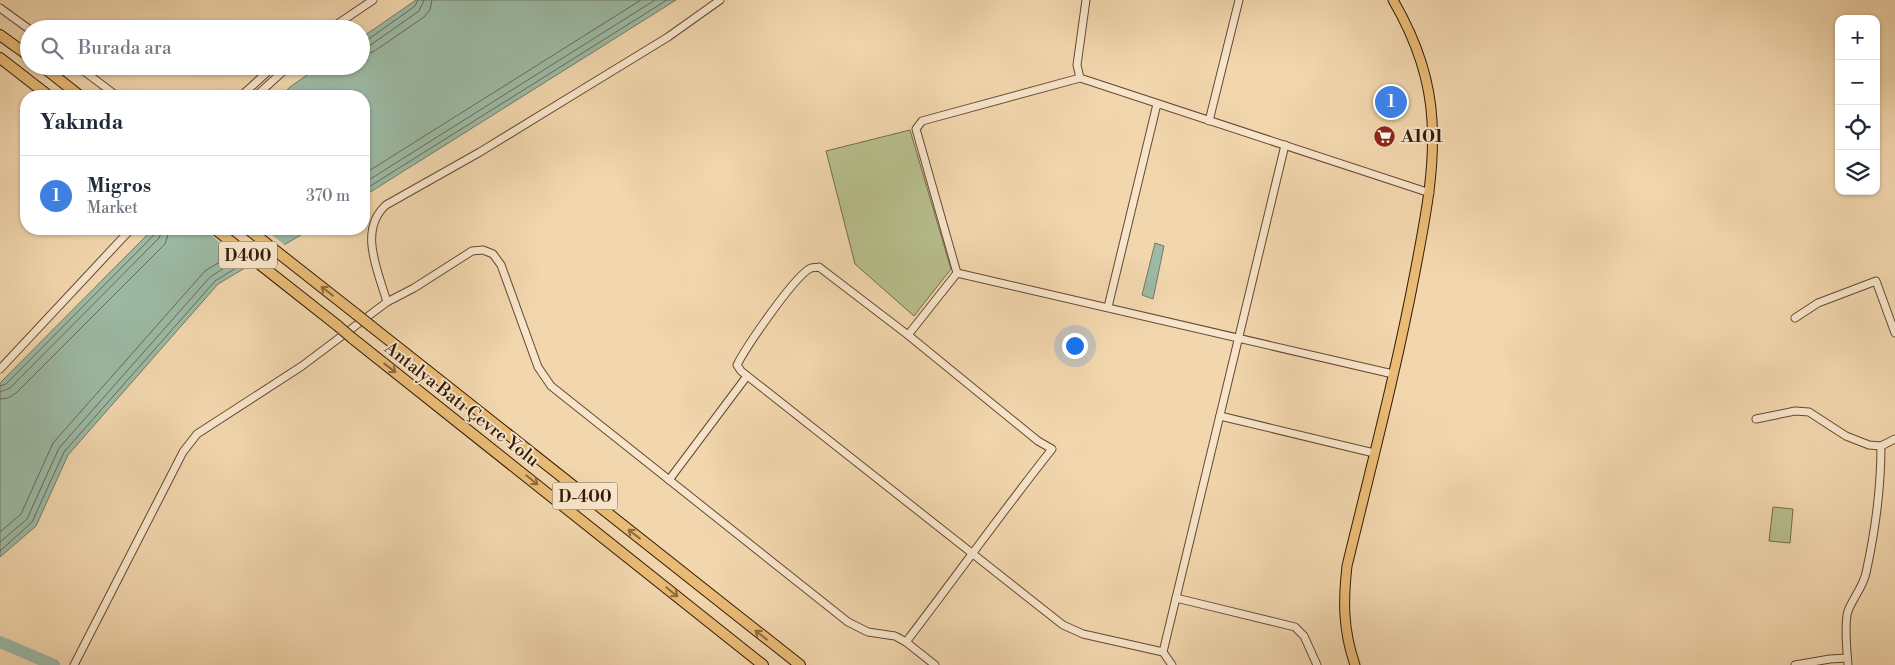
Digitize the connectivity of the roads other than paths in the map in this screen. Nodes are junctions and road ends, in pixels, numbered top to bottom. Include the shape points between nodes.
1 (373, 0) edge
2 (720, 0) edge
3 (1086, 0) edge
4 (1239, 0) edge
5 (1393, 0) edge
6 (0, 8) edge
7 (343, 20) edge
8 (20, 22) edge
9 (0, 35) edge
10 (20, 49) edge
11 (0, 58) edge
12 (20, 74) edge
13 (22, 75) edge
14 (53, 75) edge
15 (89, 75) edge
16 (264, 75) edge
17 (279, 75) edge
18 (1080, 78) junction
19 (41, 90) edge
20 (72, 90) edge
21 (109, 90) edge
22 (248, 90) edge
23 (263, 90) edge
24 (1157, 104) junction
25 (1209, 121) junction
26 (1284, 144) junction
27 (1430, 193) junction
28 (125, 235) edge
29 (223, 235) edge
30 (256, 235) edge
31 (957, 272) junction
32 (387, 302) junction
33 (1108, 307) junction
34 (1795, 318) dead end
35 (370, 326) joint
36 (1895, 332) edge
37 (908, 335) junction
38 (1238, 338) junction
39 (0, 369) edge
40 (1393, 374) junction
41 (747, 376) junction
42 (1220, 416) junction
43 (1756, 419) dead end
44 (1895, 439) edge
45 (1881, 446) junction
46 (1374, 453) junction
47 (669, 480) junction
48 (972, 555) junction
49 (1176, 598) junction
50 (906, 642) junction
51 (1164, 652) junction
52 (1848, 662) edge
53 (75, 664) edge
54 (763, 665) edge
55 (800, 665) edge
56 (935, 665) edge
57 (1172, 665) edge
58 (1316, 665) edge
59 (1354, 665) edge
60 (1794, 665) edge

1 - 7 street
2 - 32 street via 668,37 376,213 371,246
3 - 18 street via 1077,65
4 - 25 street
5 - 27 main road via 1414,41 1431,110 1434,160
6 - 8 street
9 - 10 highway
11 - 12 highway
13 - 19 highway
14 - 20 highway
15 - 21 street
16 - 22 street
17 - 23 street
18 - 24 street
18 - 31 street via 922,121 916,129
24 - 25 street
24 - 33 street
25 - 26 street
26 - 27 street
26 - 38 street
27 - 40 main road
28 - 39 street
29 -> 54 highway, Antalya Batı Çevre Yolu / D400, bridge
35 -> 30 highway, D400, bridge
31 - 33 street
31 - 37 street
32 - 47 street via 472,251 483,250 493,254 501,266 538,367 551,386
32 - 53 street via 302,366 197,434 183,452
33 - 38 street
34 - 36 street via 1818,302 1876,281
55 -> 35 highway, D-400
37 - 41 street via 819,267 811,268 791,288 745,349 736,365
37 - 48 street via 1052,449
38 - 40 street
38 - 42 street
40 - 46 main road
41 - 47 street
41 - 48 street
42 - 46 street
42 - 49 street
43 - 45 street via 1795,411 1809,412 1846,436
44 - 45 street
45 - 52 street via 1878,505 1866,575 1848,612
46 - 59 main road via 1347,566 1343,603
47 - 50 street via 848,622 868,632 896,636
48 - 50 street
48 - 51 street via 1063,624 1083,634
49 - 51 street
49 - 58 street via 1295,627 1304,636
50 - 56 street
51 - 57 street
52 - 60 street via 1830,659

